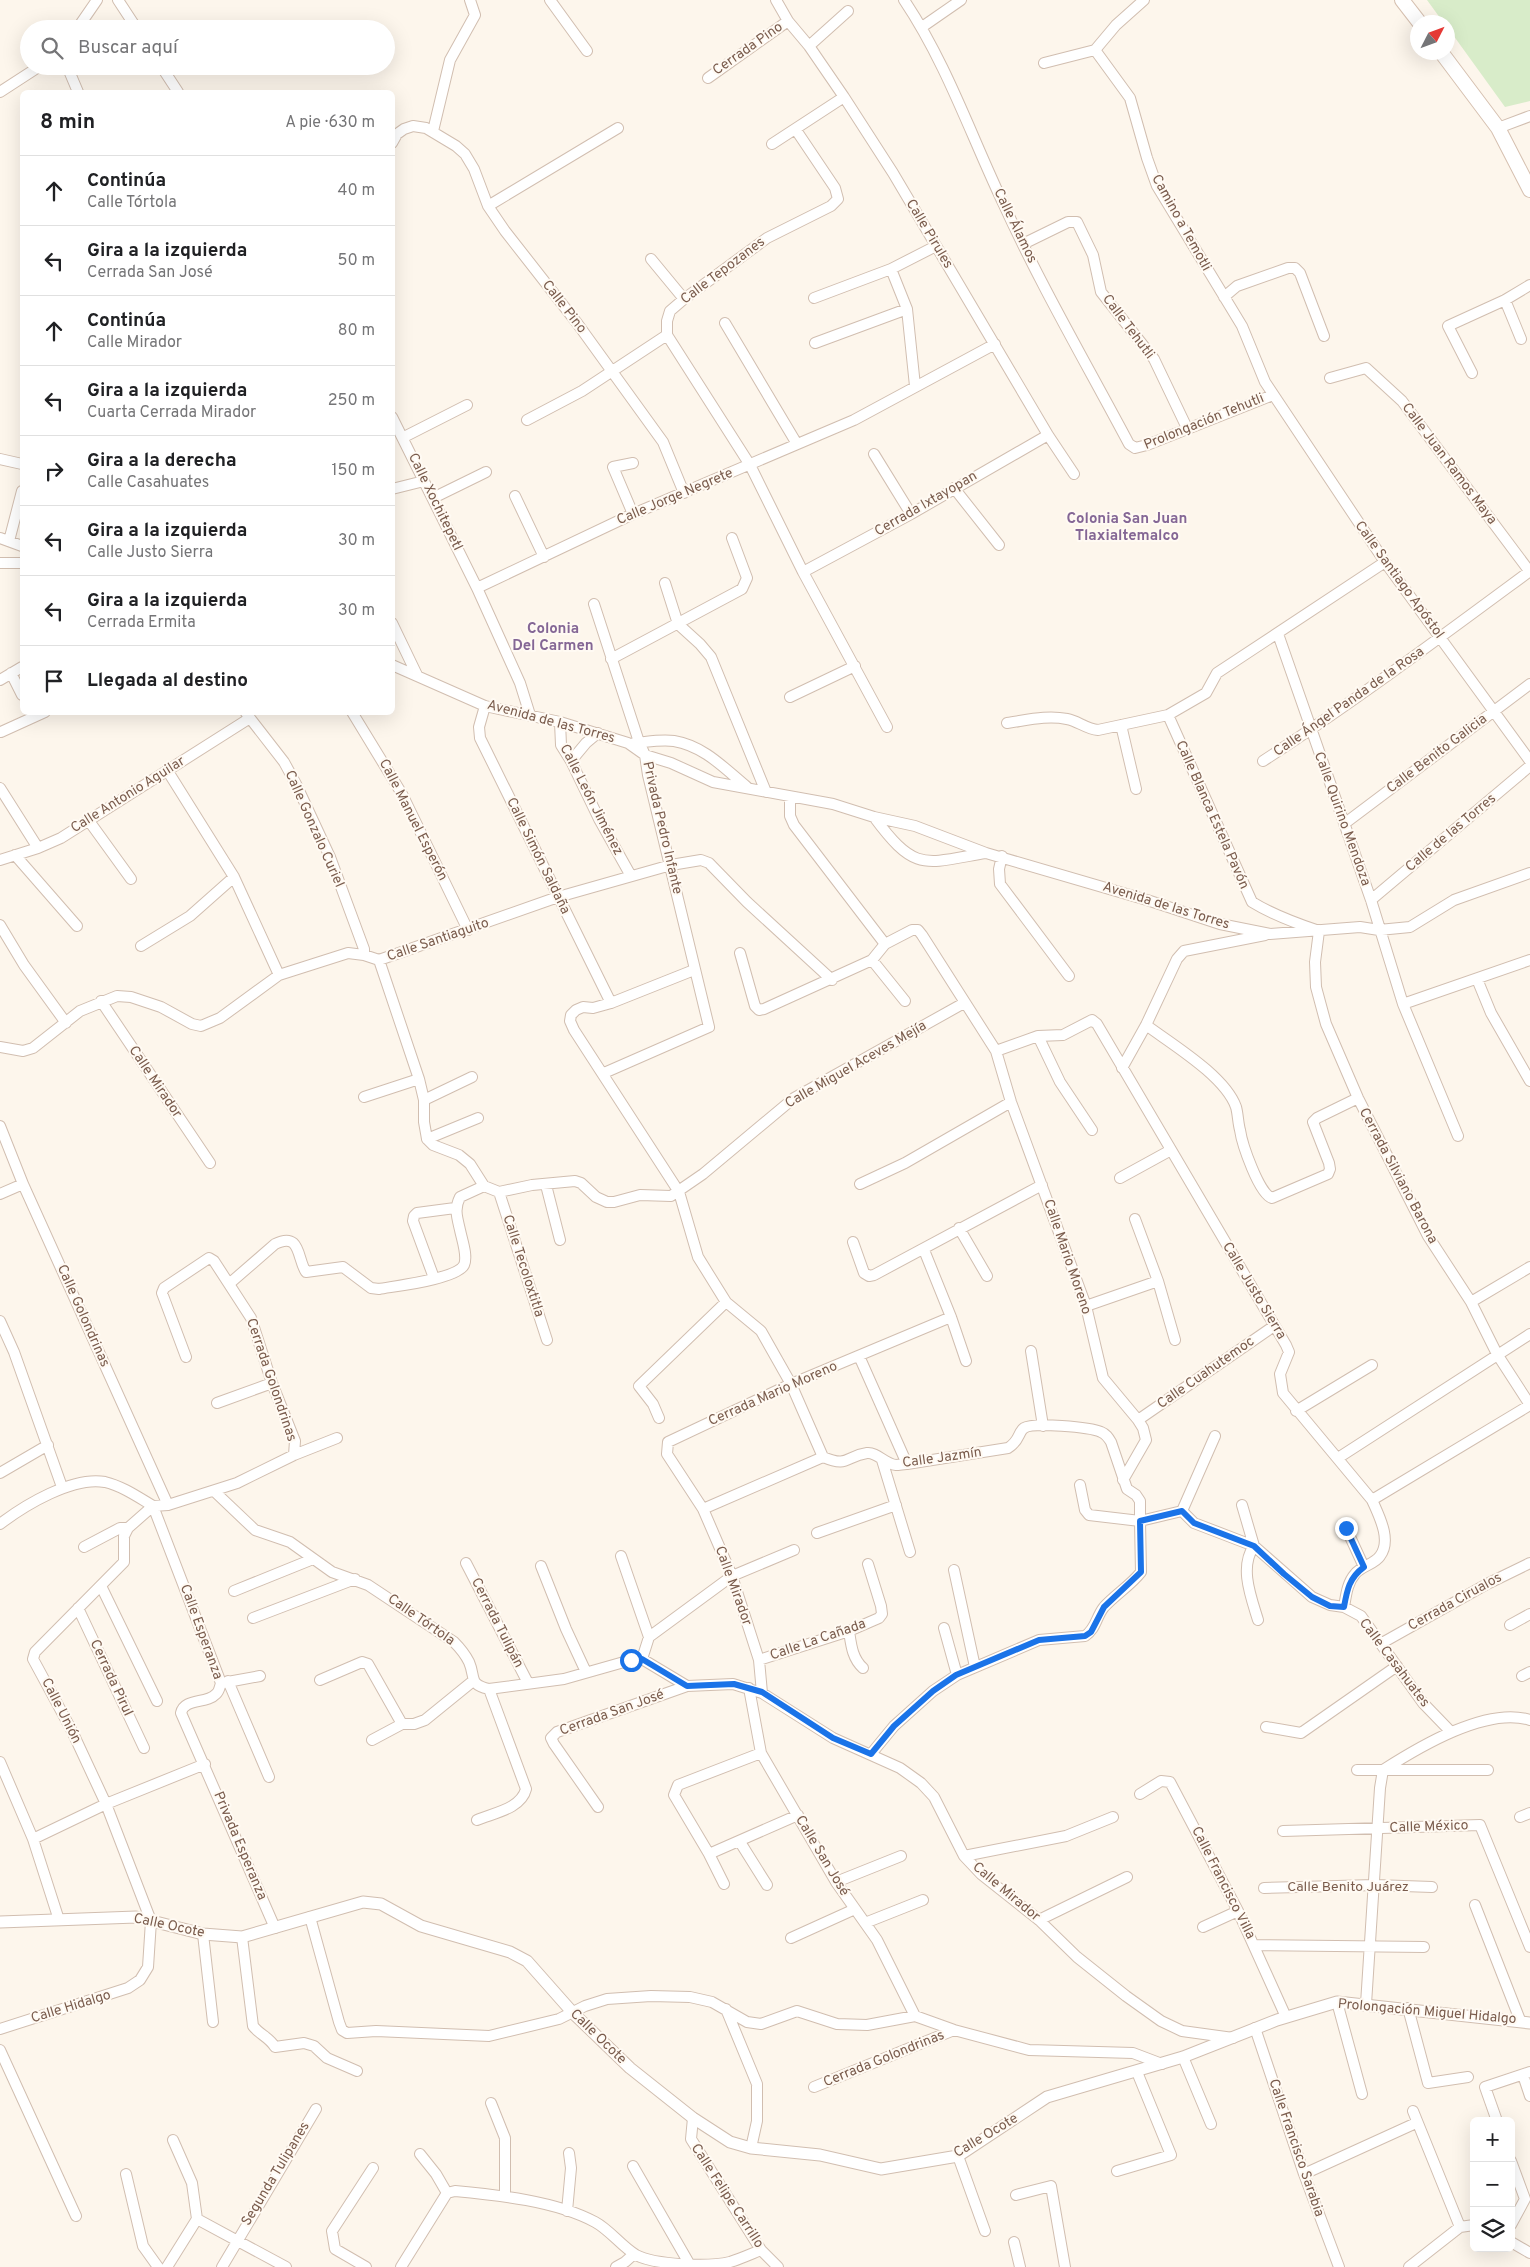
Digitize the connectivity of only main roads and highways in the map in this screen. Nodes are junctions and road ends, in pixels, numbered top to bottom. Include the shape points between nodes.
1 (1402, 0) edge
2 (1414, 15) edge
3 (1447, 60) edge
4 (1530, 190) edge

1 - 2 main road
3 - 4 main road via 1498,128

